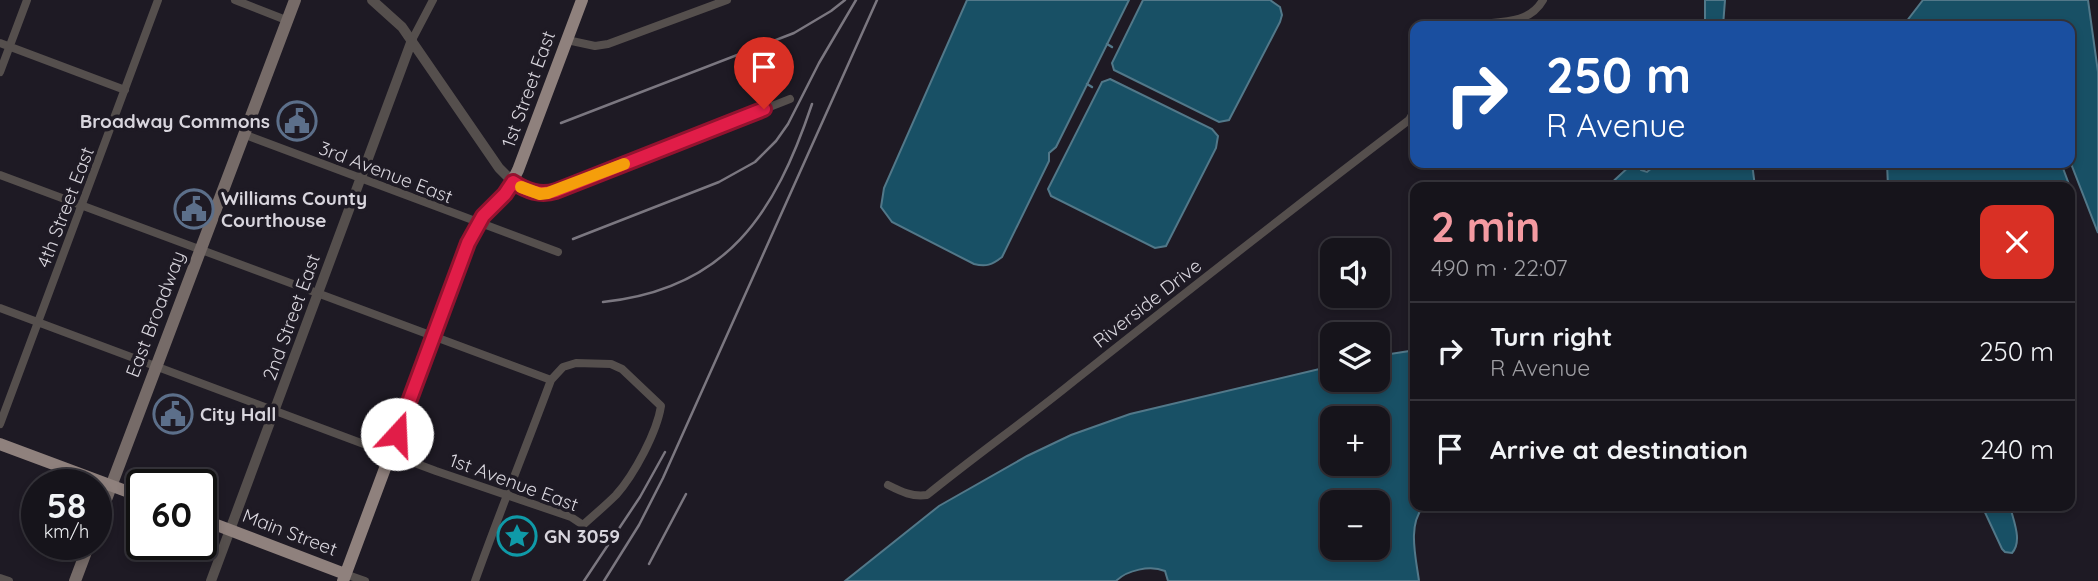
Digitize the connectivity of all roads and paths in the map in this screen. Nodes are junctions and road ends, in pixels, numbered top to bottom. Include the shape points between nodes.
1 (27, 0) edge
2 (158, 0) edge
3 (235, 0) edge
4 (295, 0) edge
5 (372, 0) edge
6 (433, 0) edge
7 (582, 0) edge
8 (727, 0) edge
9 (1544, 0) edge
10 (286, 20) junction
11 (1503, 21) edge
12 (412, 40) junction
13 (567, 40) junction
14 (0, 43) edge
15 (9, 47) junction
16 (0, 72) edge
17 (125, 90) junction
18 (790, 99) dead end
19 (1410, 118) edge
20 (243, 135) junction
21 (0, 176) edge
22 (361, 179) junction
23 (513, 182) junction
24 (82, 206) junction
25 (478, 224) junction
26 (200, 250) junction
27 (558, 252) dead end
28 (318, 294) junction
29 (0, 308) edge
30 (38, 322) junction
31 (433, 337) junction
32 (156, 366) junction
33 (551, 380) junction
34 (276, 410) junction
35 (0, 424) edge
36 (0, 444) edge
37 (390, 453) junction
38 (68, 469) edge
39 (112, 482) edge
40 (888, 485) dead end
41 (508, 496) junction
42 (217, 525) edge
43 (231, 530) junction
44 (83, 560) edge
45 (344, 577) edge
46 (0, 578) edge
47 (9, 581) edge
48 (75, 581) edge
49 (211, 581) edge
50 (365, 581) edge
51 (475, 581) edge

1 - 15 street
2 - 17 street, 4th Street East
3 - 10 street
4 - 10 main road, East Broadway
5 - 12 street
6 - 12 street, 2nd Street East
7 - 13 main road, 1st Street East
8 - 13 street via 608,44
9 - 11 street via 1522,20
10 - 20 main road, East Broadway
12 - 22 street, 2nd Street East
12 - 23 street
13 - 23 main road, 1st Street East
14 - 15 street
15 - 16 street
15 - 17 street
17 - 24 street, 4th Street East
18 - 23 street via 556,191 540,194
19 - 40 street, Riverside Drive via 927,495
20 - 22 street, 3rd Avenue East
20 - 26 main road, East Broadway
21 - 24 street
22 - 25 street, 3rd Avenue East
22 - 28 street, 2nd Street East
23 - 25 main road, 1st Street East
24 - 26 street
24 - 30 street, 4th Street East
25 - 27 street, 3rd Avenue East
25 - 31 main road, 1st Street East
26 - 28 street
26 - 32 main road, East Broadway
28 - 31 street
28 - 34 street, 2nd Street East
29 - 30 street, 1st Avenue East
30 - 32 street, 1st Avenue East
30 - 35 street, 4th Street East
31 - 33 street
31 - 37 main road, 1st Street East
32 - 34 street, 1st Avenue East
32 - 39 main road, East Broadway
33 - 41 street
33 - 41 street, 1st Avenue East via 576,363 611,364 661,406 659,419 617,493 583,525
34 - 37 street, 1st Avenue East
34 - 43 street, 2nd Street East
36 - 38 main road
37 - 41 street, 1st Avenue East
37 - 45 main road, 1st Street East
41 - 51 street
42 - 43 main road, Main Street
43 - 45 main road, Main Street
43 - 49 street, 2nd Street East
44 - 48 main road
45 - 50 street, Main Street
46 - 47 street

